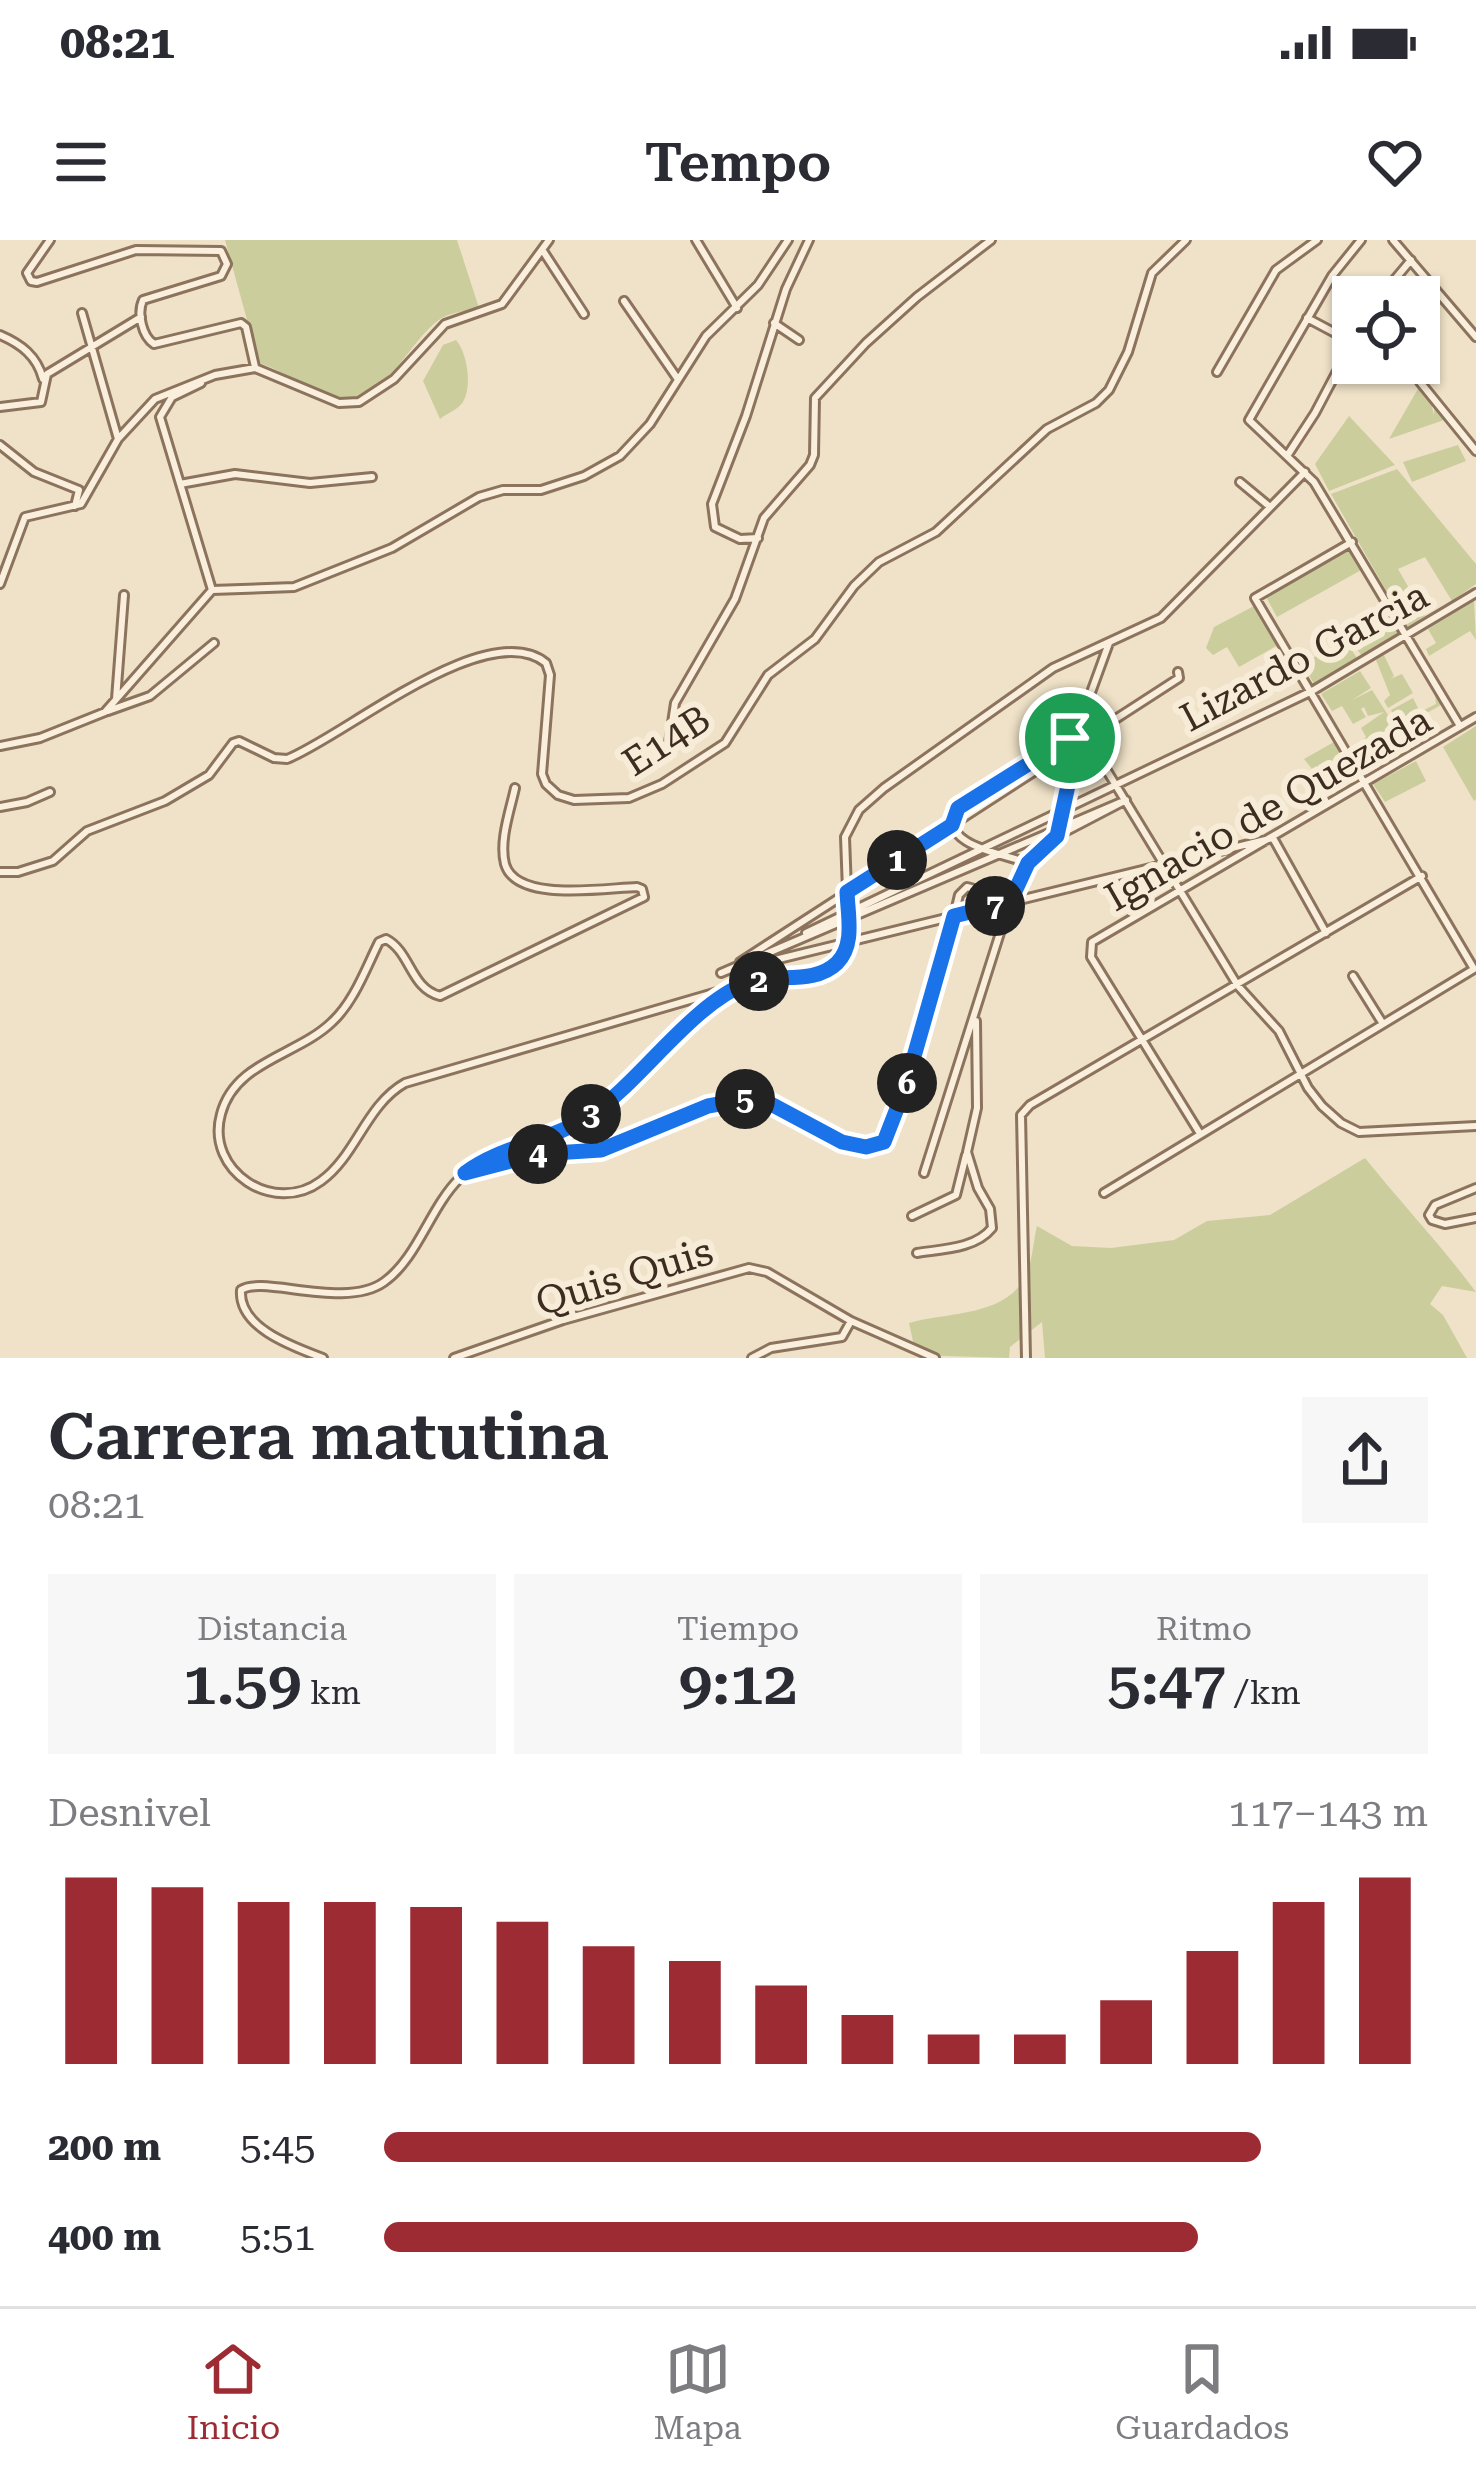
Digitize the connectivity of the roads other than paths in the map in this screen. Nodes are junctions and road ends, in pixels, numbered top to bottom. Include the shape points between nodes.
1 (50, 240) edge
2 (549, 240) edge
3 (696, 240) edge
4 (788, 240) edge
5 (991, 240) edge
6 (1186, 240) edge
7 (1318, 240) edge
8 (1361, 240) edge
9 (1393, 240) edge
10 (805, 241) edge
11 (543, 250) junction
12 (1411, 260) junction
13 (1398, 276) edge
14 (624, 301) dead end
15 (737, 308) junction
16 (82, 314) dead end
17 (584, 314) dead end
18 (141, 317) junction
19 (1307, 318) junction
20 (774, 323) junction
21 (1332, 331) edge
22 (0, 335) edge
23 (1476, 337) edge
24 (800, 340) dead end
25 (90, 345) junction
26 (255, 368) junction
27 (1216, 372) dead end
28 (215, 375) junction
29 (677, 378) junction
30 (1332, 381) edge
31 (1422, 384) edge
32 (44, 387) junction
33 (0, 407) edge
34 (118, 440) junction
35 (0, 445) edge
36 (1476, 451) edge
37 (1287, 456) junction
38 (1305, 472) junction
39 (372, 477) dead end
40 (1240, 482) dead end
41 (178, 484) junction
42 (75, 506) junction
43 (1270, 507) junction
44 (758, 538) junction
45 (1352, 542) junction
46 (0, 584) edge
47 (212, 590) junction
48 (1476, 593) edge
49 (124, 596) dead end
50 (1406, 636) junction
51 (214, 643) dead end
52 (1108, 643) junction
53 (1178, 672) dead end
54 (1312, 691) junction
55 (116, 703) junction
56 (105, 712) junction
57 (1476, 716) edge
58 (1460, 726) junction
59 (1076, 742) junction
60 (668, 743) dead end
61 (0, 746) edge
62 (1098, 756) dead end
63 (1366, 781) junction
64 (1116, 784) junction
65 (514, 788) dead end
66 (50, 792) dead end
67 (1126, 800) junction
68 (0, 807) edge
69 (1063, 810) junction
70 (952, 825) junction
71 (1058, 832) junction
72 (1273, 838) junction
73 (984, 848) junction
74 (1001, 854) junction
75 (1028, 863) junction
76 (1165, 865) junction
77 (0, 872) edge
78 (1422, 876) junction
79 (847, 892) junction
80 (1181, 892) junction
81 (1011, 901) junction
82 (848, 916) junction
83 (954, 916) junction
84 (1326, 933) junction
85 (849, 942) junction
86 (1474, 969) edge
87 (722, 973) junction
88 (1353, 976) dead end
89 (748, 983) junction
90 (1238, 986) junction
91 (976, 1017) junction
92 (1383, 1024) junction
93 (1144, 1040) junction
94 (1300, 1072) junction
95 (1476, 1126) edge
96 (1199, 1132) junction
97 (967, 1152) junction
98 (465, 1173) junction
99 (924, 1173) dead end
100 (1476, 1189) edge
101 (1104, 1192) dead end
102 (912, 1216) dead end
103 (1476, 1218) edge
104 (916, 1253) dead end
105 (851, 1321) junction
106 (323, 1358) edge
107 (454, 1358) edge
108 (752, 1358) edge
109 (935, 1358) edge
110 (1025, 1358) edge

1 - 18 street via 27,273 31,281 136,250 225,255 221,276 143,300
2 - 11 street
3 - 15 street
4 - 15 street
5 - 44 street via 916,297 815,398 810,465 772,507
6 - 77 street, E14B via 1152,273 1127,352 1096,404 1047,429 936,532 879,562 815,639 768,675 724,742 662,784 629,798 558,794 542,774 546,663 500,655 419,681 287,759 233,743 209,775 165,801 87,831 53,861
7 - 27 street via 1276,271
8 - 19 street
9 - 12 street
10 - 20 street
11 - 17 street
11 - 26 street via 502,304 445,324 394,379 359,402 339,403
12 - 13 street
12 - 23 street
14 - 29 street
15 - 29 street
16 - 25 street
18 - 25 street
18 - 26 street via 154,344 241,323
19 - 21 street
19 - 37 street via 1249,415
20 - 24 street
20 - 44 street via 711,517 724,534
22 - 32 street via 35,359
25 - 32 street via 51,371
25 - 34 street
26 - 28 street
28 - 34 street via 155,399
28 - 41 street via 163,407
29 - 47 street via 638,440 584,476 479,496 392,548 294,587
30 - 37 street
31 - 36 street
32 - 33 street via 41,402
34 - 42 street
35 - 42 street via 43,478 79,490
37 - 38 street
38 - 43 street
38 - 45 street
39 - 41 street via 310,483 235,474
40 - 43 street
41 - 47 street
42 - 46 street via 26,517
43 - 52 street via 1161,618
44 - 60 street via 735,599 675,703
45 - 50 street
45 - 54 street via 1255,598
47 - 55 street
48 - 50 street, Lizardo Garcia
49 - 55 street
50 - 54 street, Lizardo Garcia
50 - 58 street
51 - 56 street via 150,696
52 - 59 street
52 - 79 street via 1053,668 859,810 845,837
53 - 59 street
54 - 63 street
54 - 64 street, Lizardo Garcia
55 - 56 street
56 - 61 street
57 - 58 street, Ignacio de Quezada
58 - 63 street, Ignacio de Quezada
59 - 69 street
59 - 70 street via 1063,740 958,808
62 - 64 street
63 - 72 street, Ignacio de Quezada
63 - 78 street
64 - 67 street
64 - 69 street, Lizardo Garcia
65 - 89 street via 503,847 513,878 537,890 637,887 642,900 440,996 419,985 395,944 379,942 337,1018 253,1070 226,1099 218,1137 239,1178 289,1195 303,1191 322,1181 405,1083
66 - 68 street
67 - 71 street, Lizardo Garcia
67 - 76 street
69 - 71 street
69 - 73 street, Lizardo Garcia
70 - 73 street via 962,841
70 - 79 street
71 - 74 street, Lizardo Garcia
71 - 75 street, Lizardo Garcia
72 - 76 street
72 - 80 street, Ignacio de Quezada
72 - 84 street
73 - 74 street
73 - 82 street, Lizardo Garcia
74 - 75 street
74 - 82 street, Lizardo Garcia
75 - 81 street, Lizardo Garcia
76 - 80 street
76 - 81 street
78 - 84 street
78 - 86 street
79 - 82 street
79 - 87 street
80 - 90 street
80 - 93 street, Ignacio de Quezada via 1089,947
81 - 83 street
81 - 83 street via 967,887
81 - 91 street, Lizardo Garcia
82 - 85 street
82 - 87 street, Lizardo Garcia
83 - 85 street
83 - 98 street via 884,1142 842,1142 758,1097 708,1106 601,1150 538,1154
84 - 90 street
85 - 87 street
85 - 89 street via 821,974
86 - 92 street
88 - 92 street
89 - 98 street via 588,1117
90 - 93 street
90 - 94 street via 1279,1031
91 - 97 street via 977,1108
91 - 99 street, Lizardo Garcia
92 - 94 street
93 - 96 street
93 - 110 street via 1021,1114
94 - 95 street via 1322,1106 1359,1132
94 - 96 street
96 - 101 street
97 - 102 street via 956,1195
97 - 104 street via 992,1228 957,1247
98 - 106 street via 395,1273 375,1287 303,1293 256,1284 241,1291 263,1329
100 - 103 street via 1435,1205 1430,1215 1445,1224
105 - 107 street, Quis Quis via 748,1268
105 - 108 street via 842,1337
105 - 109 street, Quis Quis

